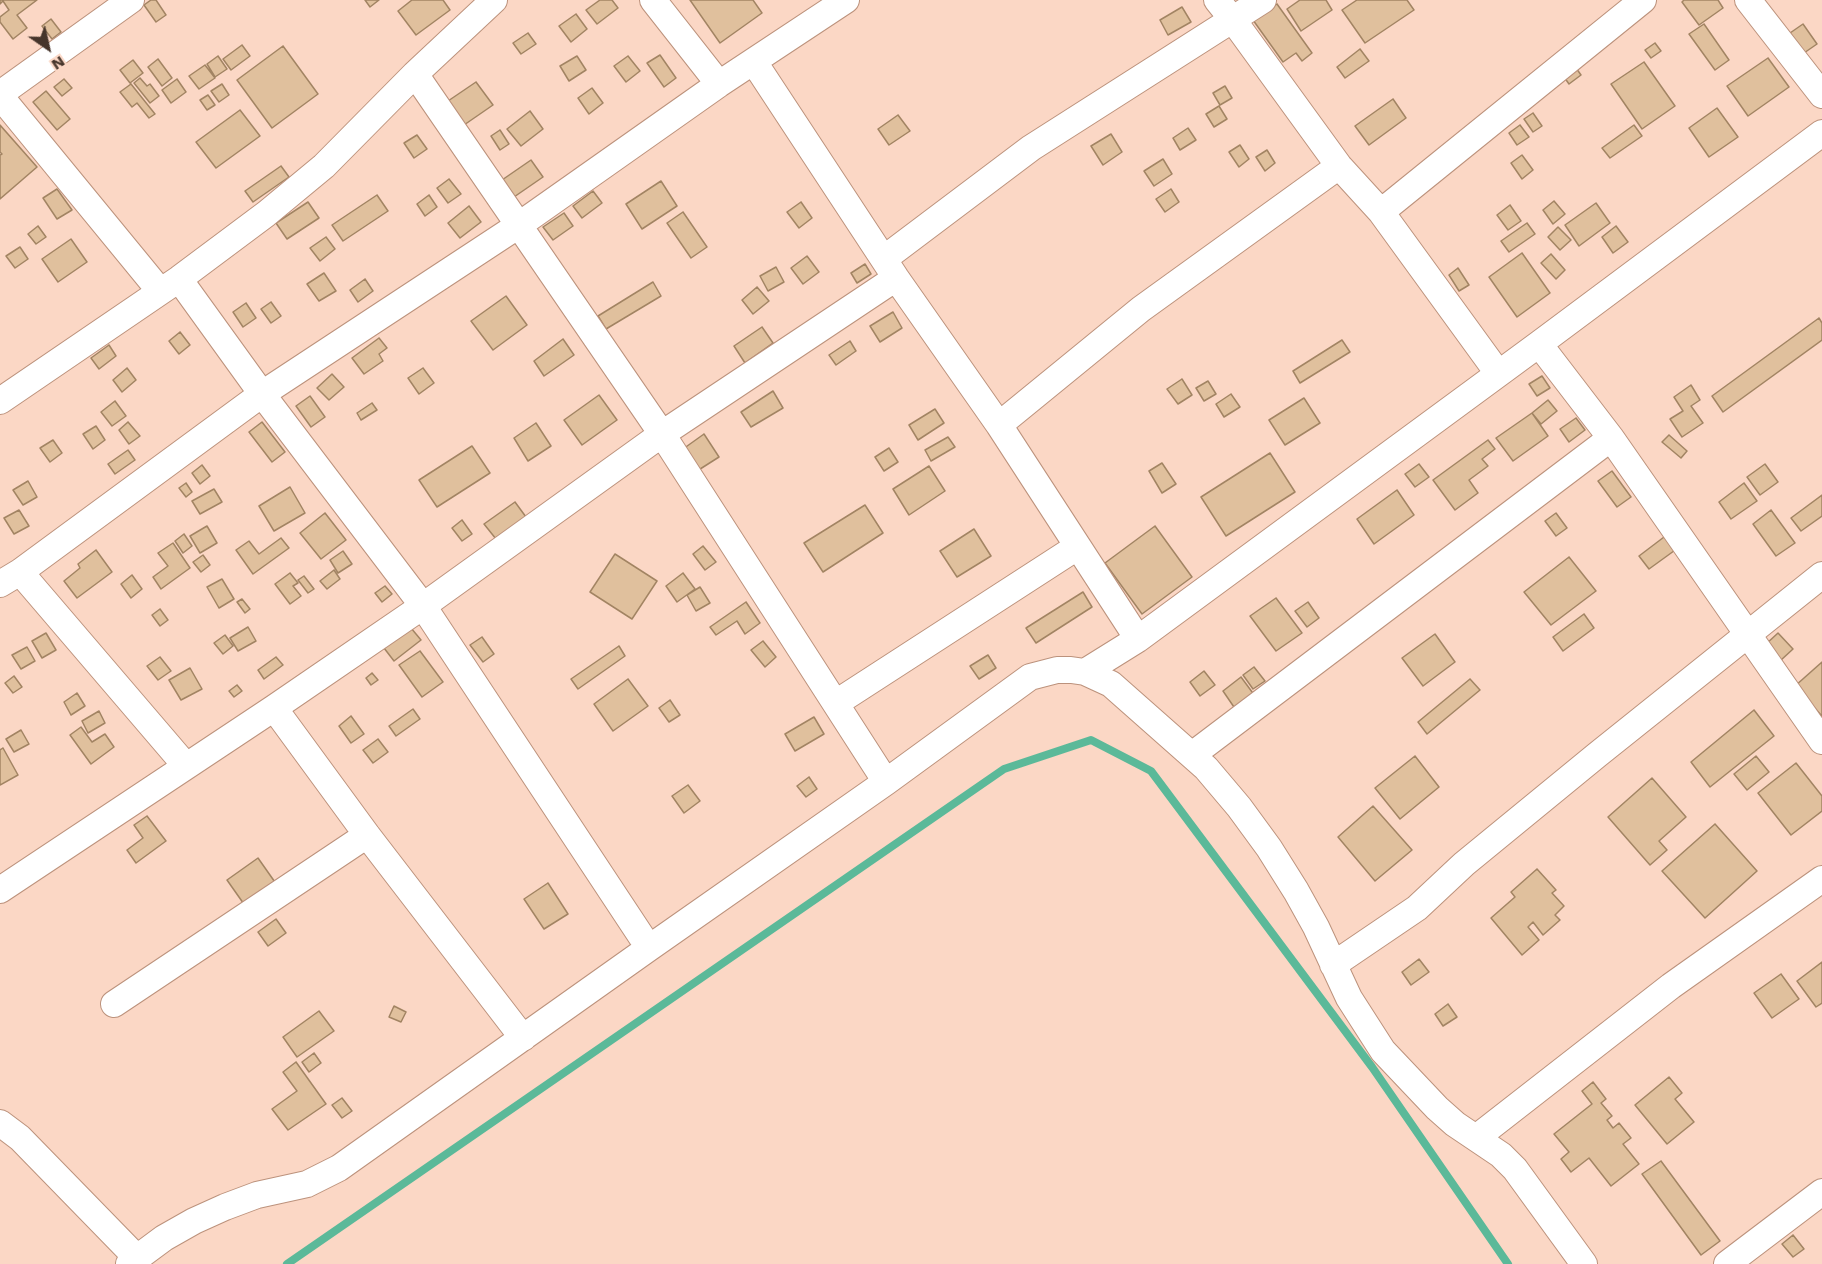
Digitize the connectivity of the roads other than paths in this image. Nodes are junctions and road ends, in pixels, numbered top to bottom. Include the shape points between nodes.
1 (131, 0) edge
2 (652, 0) edge
3 (846, 0) edge
4 (1216, 0) edge
5 (1263, 0) edge
6 (1643, 0) edge
7 (1748, 0) edge
8 (490, 1) edge
9 (1233, 20) junction
10 (754, 62) junction
11 (415, 74) junction
12 (719, 84) junction
13 (0, 95) edge
14 (1822, 95) edge
15 (1822, 133) edge
16 (1339, 166) junction
17 (1381, 212) junction
18 (519, 225) junction
19 (890, 268) junction
20 (169, 285) junction
21 (1539, 344) junction
22 (1497, 373) junction
23 (262, 394) junction
24 (0, 401) edge
25 (999, 425) junction
26 (662, 434) junction
27 (1611, 438) junction
28 (1077, 547) junction
29 (1822, 575) edge
30 (10, 578) edge
31 (423, 606) junction
32 (1747, 635) junction
33 (1138, 639) junction
34 (1085, 672) junction
35 (836, 703) junction
36 (274, 708) junction
37 (1822, 741) edge
38 (1192, 755) junction
39 (186, 766) junction
40 (886, 782) junction
41 (367, 835) junction
42 (1822, 879) edge
43 (0, 890) edge
44 (649, 948) junction
45 (1333, 965) junction
46 (114, 1004) dead end
47 (523, 1038) junction
48 (0, 1123) edge
49 (1476, 1138) junction
50 (1822, 1192) edge
51 (133, 1261) edge
52 (1584, 1264) edge
53 (1727, 1264) edge

1 - 13 street
2 - 12 street
3 - 10 street
4 - 9 street
5 - 9 street
6 - 17 street
7 - 14 street
8 - 11 street
9 - 16 street
9 - 19 street via 1031,148
10 - 12 street
10 - 19 street
11 - 18 street
11 - 20 street via 324,166
12 - 18 street
13 - 20 street
15 - 21 street
16 - 17 street
16 - 25 street via 1141,309
17 - 22 street
18 - 23 street
18 - 26 street
19 - 25 street
19 - 26 street
20 - 23 street
20 - 24 street
21 - 22 street
21 - 27 street
22 - 33 street
23 - 30 street
23 - 31 street
25 - 28 street
26 - 31 street
26 - 35 street
27 - 32 street
27 - 38 street
28 - 33 street
28 - 35 street
29 - 32 street
30 - 39 street
31 - 36 street
31 - 44 street
32 - 37 street
32 - 45 street via 1482,850 1417,908
33 - 34 street
34 - 38 street via 1111,684
34 - 40 street via 1057,670 1030,677
35 - 40 street
36 - 39 street
36 - 41 street
38 - 45 street via 1239,807 1269,848 1296,891
39 - 43 street
40 - 44 street
41 - 46 street
41 - 47 street
42 - 49 street via 1671,986
44 - 47 street
45 - 49 street via 1383,1051 1437,1108
47 - 51 street via 339,1168 307,1184 225,1207 184,1227
48 - 51 street via 20,1138
49 - 52 street via 1515,1169
50 - 53 street

